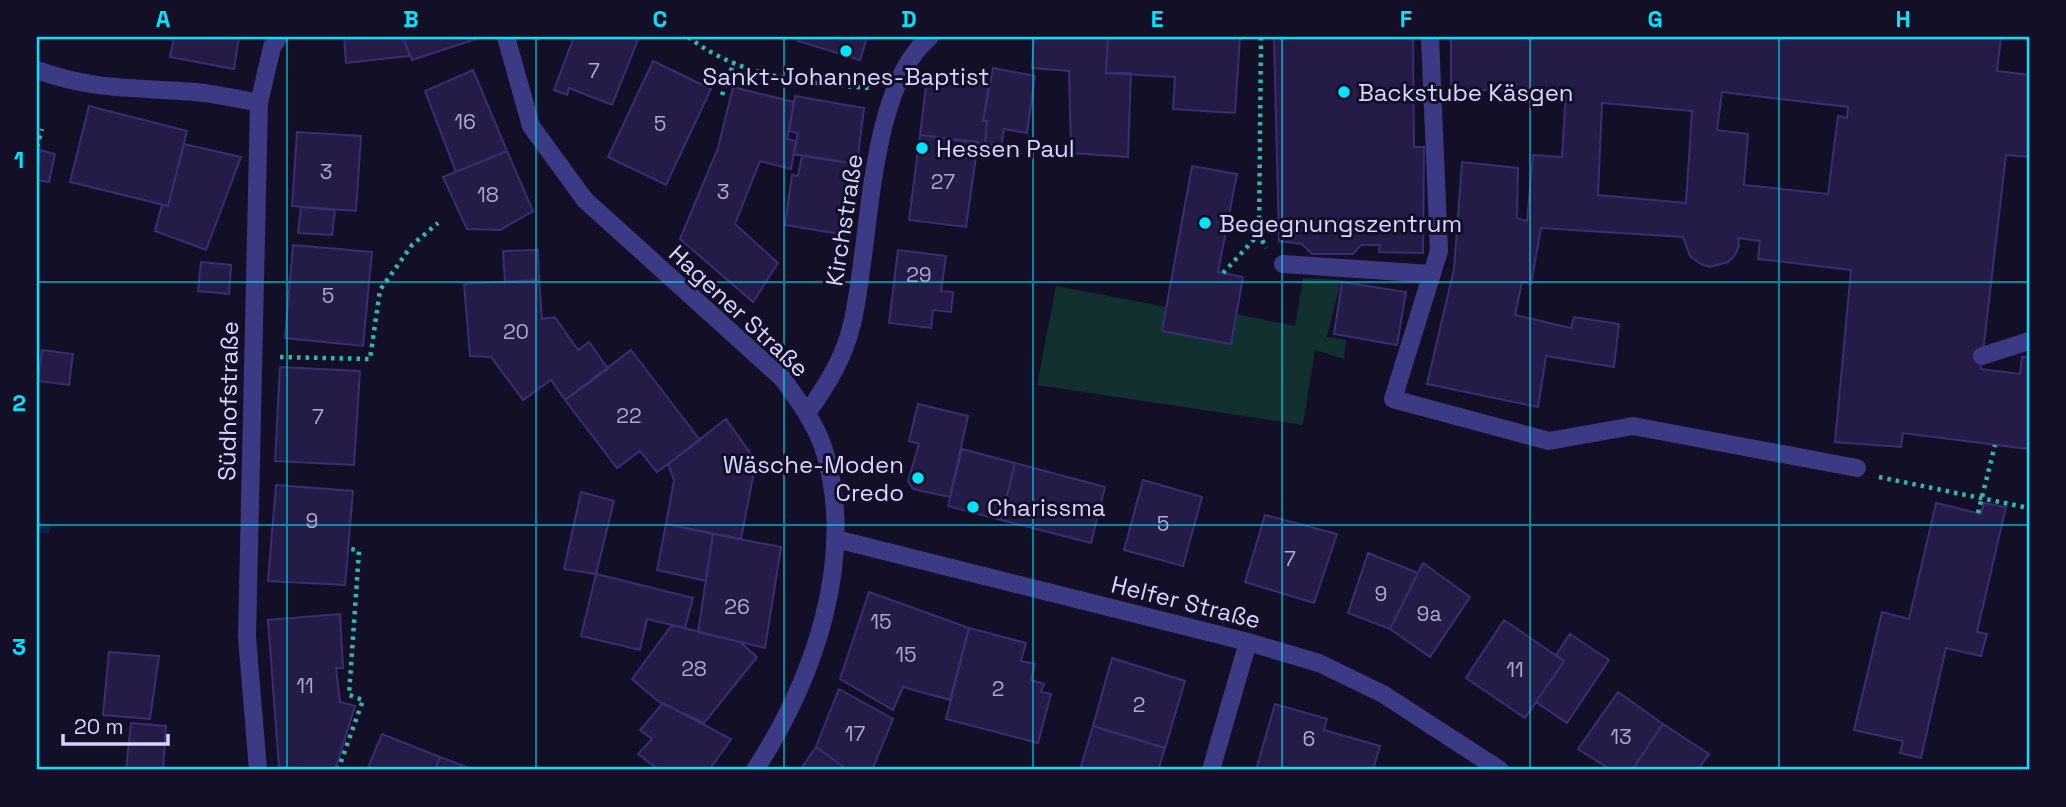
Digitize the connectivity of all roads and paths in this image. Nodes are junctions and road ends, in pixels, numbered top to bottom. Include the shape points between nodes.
1 (279, 37) edge
2 (506, 37) edge
3 (688, 37) edge
4 (930, 37) edge
5 (1261, 37) edge
6 (1430, 37) edge
7 (734, 62) junction
8 (37, 70) edge
9 (892, 93) junction
10 (722, 95) dead end
11 (259, 103) junction
12 (42, 129) dead end
13 (37, 147) edge
14 (438, 223) dead end
15 (1259, 234) junction
16 (1283, 264) joint
17 (1223, 273) dead end
18 (1431, 274) junction
19 (2029, 341) edge
20 (254, 356) junction
21 (1982, 356) dead end
22 (807, 413) junction
23 (1995, 445) dead end
24 (1857, 468) joint
25 (1982, 496) junction
26 (2029, 508) edge
27 (1978, 513) dead end
28 (836, 539) junction
29 (348, 548) dead end
30 (1248, 642) junction
31 (258, 770) edge
32 (338, 770) edge
33 (755, 770) edge
34 (1211, 770) edge
35 (1500, 770) edge

1 - 11 street, Südhofstraße via 272,47
2 - 22 street, Hagener Straße via 531,126 585,200 783,379
3 - 7 path
4 - 9 street, Kirchstraße via 909,57
5 - 15 path
6 - 18 street via 1439,251
7 - 9 path via 770,76
7 - 10 path
8 - 11 street via 73,83 196,92
9 - 22 street, Kirchstraße via 852,325 835,373
11 - 20 street, Südhofstraße
12 - 13 path
14 - 20 path via 412,245 380,290 370,359
15 - 16 path via 1266,249
15 - 17 path
16 - 18 street
18 - 24 street via 1393,399 1549,442 1633,426
19 - 21 street
20 - 31 street, Südhofstraße via 247,637
22 - 28 street, Hagener Straße via 824,450 834,494
23 - 25 path
24 - 25 path via 1873,476
25 - 26 path
25 - 27 path
28 - 30 street, Helfer Straße
28 - 33 street, Hagener Straße via 828,600 811,657 778,734
29 - 32 path via 359,551 349,695 363,700
30 - 34 street
30 - 35 street, Helfer Straße via 1319,663 1383,694

